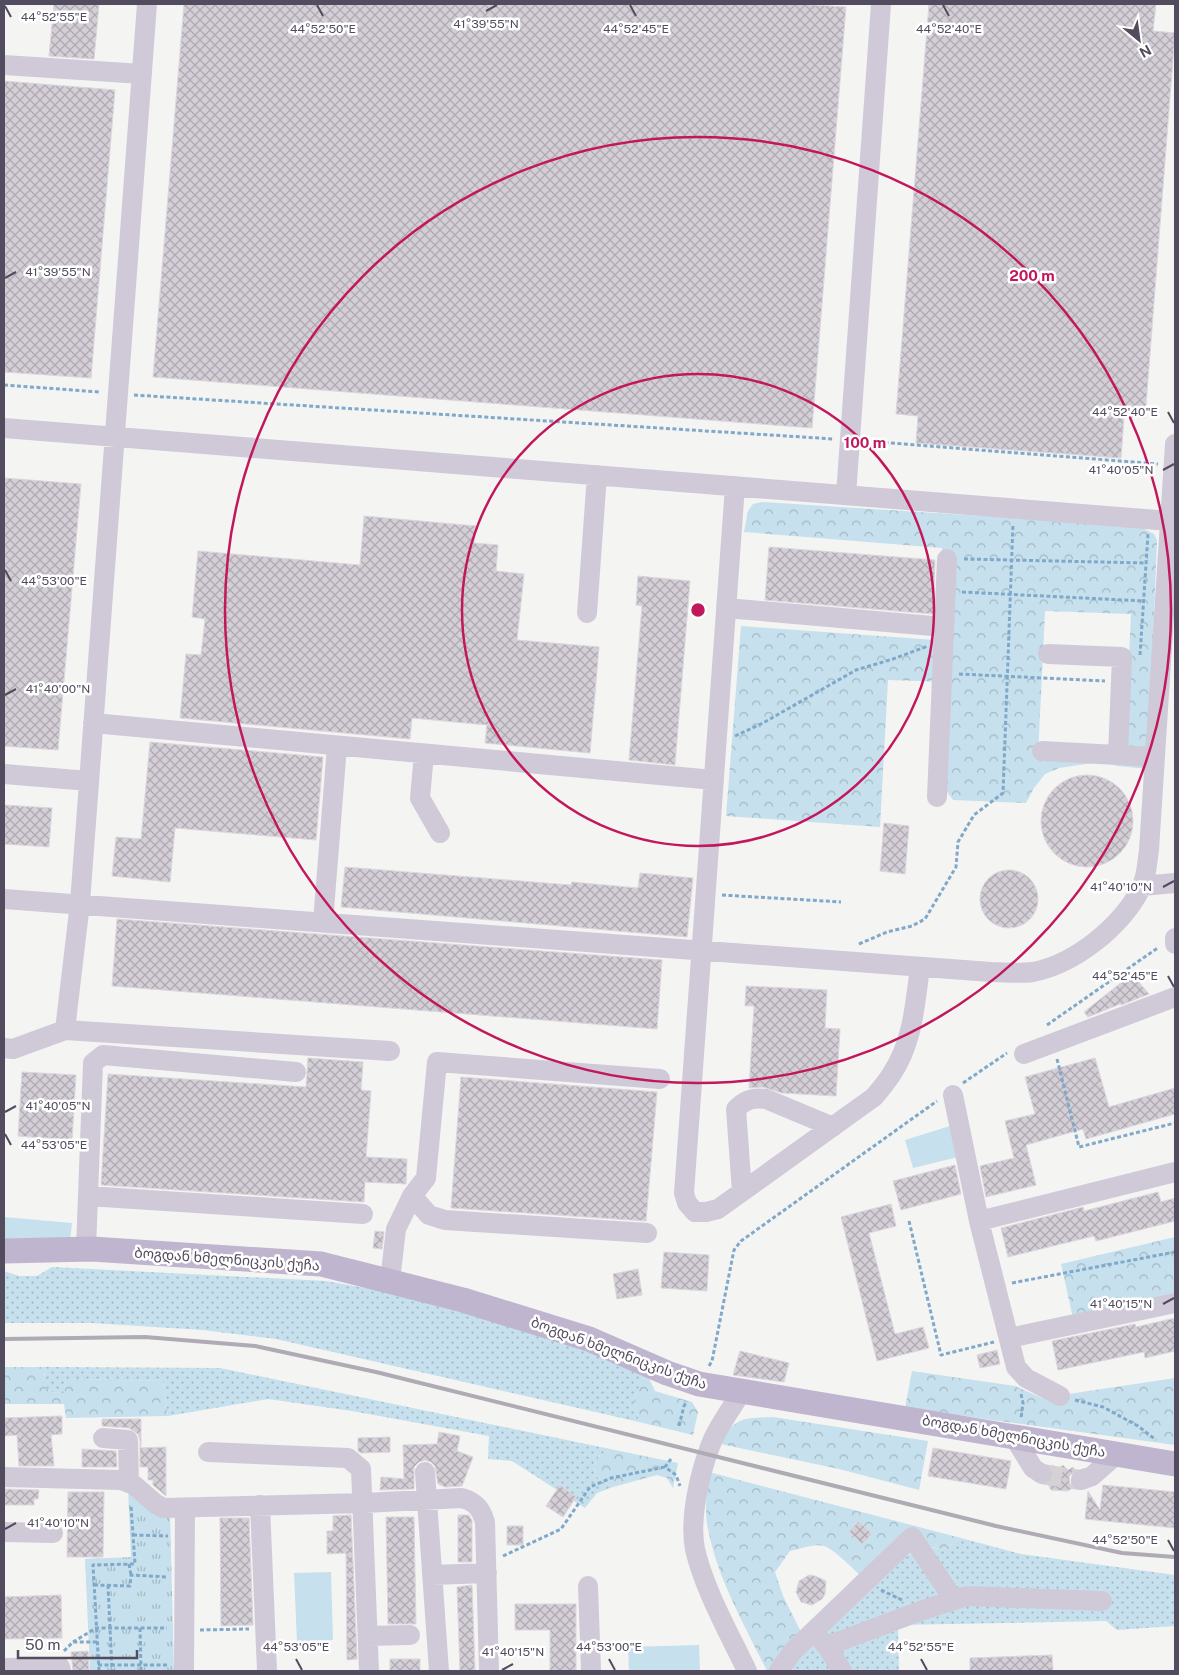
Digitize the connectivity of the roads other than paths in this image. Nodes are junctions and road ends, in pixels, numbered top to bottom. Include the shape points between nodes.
1 (148, 4) edge
2 (881, 4) edge
3 (4, 65) edge
4 (142, 74) junction
5 (4, 428) edge
6 (115, 437) junction
7 (1175, 444) edge
8 (597, 476) junction
9 (735, 486) junction
10 (846, 495) junction
11 (1170, 521) junction
12 (947, 559) road end
13 (726, 608) junction
14 (587, 613) dead end
15 (944, 634) junction
16 (1048, 654) dead end
17 (93, 723) junction
18 (336, 746) junction
19 (1042, 751) dead end
20 (424, 754) junction
21 (1118, 755) junction
22 (1155, 757) junction
23 (4, 774) edge
24 (714, 780) junction
25 (89, 781) junction
26 (937, 798) dead end
27 (440, 833) dead end
28 (1175, 883) edge
29 (1142, 886) junction
30 (4, 898) edge
31 (80, 903) junction
32 (323, 922) junction
33 (1175, 938) edge
34 (1175, 944) edge
35 (702, 951) junction
36 (920, 967) junction
37 (1175, 997) edge
38 (65, 1030) junction
39 (4, 1048) edge
40 (390, 1051) dead end
41 (1016, 1053) road end
42 (296, 1072) dead end
43 (660, 1079) dead end
44 (952, 1092) road end
45 (833, 1127) junction
46 (1175, 1172) edge
47 (742, 1192) junction
48 (88, 1196) junction
49 (412, 1196) junction
50 (363, 1214) dead end
51 (980, 1221) junction
52 (647, 1233) dead end
53 (86, 1249) junction
54 (4, 1251) edge
55 (390, 1281) junction
56 (1175, 1303) edge
57 (1009, 1338) junction
58 (742, 1391) junction
59 (1060, 1396) road end
60 (1017, 1437) junction
61 (103, 1438) dead end
62 (208, 1452) dead end
63 (1117, 1454) junction
64 (1173, 1464) edge
65 (425, 1472) dead end
66 (1042, 1474) tunnel mouth
67 (4, 1477) edge
68 (1081, 1480) tunnel mouth
69 (129, 1483) junction
70 (426, 1501) junction
71 (364, 1503) junction
72 (260, 1505) junction
73 (185, 1508) junction
74 (4, 1532) edge
75 (53, 1533) dead end
76 (487, 1569) junction
77 (432, 1575) junction
78 (588, 1586) dead end
79 (954, 1600) junction
80 (1102, 1601) dead end
81 (813, 1632) junction
82 (410, 1635) dead end
83 (368, 1636) junction
84 (827, 1646) junction
85 (4, 1668) edge
86 (184, 1668) edge
87 (55, 1669) edge
88 (267, 1671) edge
89 (369, 1671) edge
90 (439, 1671) edge
91 (489, 1671) edge
92 (590, 1671) edge
93 (747, 1671) edge
94 (779, 1671) edge
95 (842, 1671) edge

1 - 4 street
2 - 10 street
3 - 4 street
4 - 6 street
5 - 6 street
6 - 8 street
6 - 17 street
7 - 11 street
8 - 9 street
8 - 14 street
9 - 10 street
9 - 13 street
10 - 11 street
11 - 22 street
12 - 15 street
13 - 15 street
13 - 24 street
15 - 26 street
16 - 21 street via 1122,657
17 - 18 street
17 - 25 street
18 - 20 street
18 - 32 street
19 - 21 street
20 - 24 street
20 - 27 street via 420,798
21 - 22 street
22 - 29 street via 1150,850
23 - 25 street
24 - 35 street
25 - 31 street
28 - 29 street
29 - 36 street via 1126,912 1098,940 1062,963 1032,972
30 - 31 street
31 - 32 street
31 - 38 street
32 - 35 street
33 - 34 street
35 - 36 street
35 - 47 street via 684,1193 695,1212 706,1212 718,1209
36 - 45 street via 912,1027 892,1075 874,1097
37 - 41 street via 1047,1036
38 - 39 street via 13,1049
38 - 40 street
42 - 48 street via 102,1055 93,1063
43 - 49 street via 437,1062 426,1178
44 - 51 street
45 - 47 street
45 - 47 street via 766,1099 756,1097 744,1102 736,1109
46 - 51 street
48 - 50 street
48 - 53 street
49 - 52 street via 429,1215 444,1220
49 - 55 street via 396,1229
51 - 57 street
53 - 54 main road, ბოგდან ხმელნიცკის ქუჩა
53 - 55 main road, ბოგდან ხმელნიცკის ქუჩა via 321,1264
55 - 58 main road, ბოგდან ხმელნიცკის ქუჩა via 463,1300 589,1340 699,1384
56 - 57 street
57 - 59 street via 1016,1367 1026,1378
58 - 60 main road, ბოგდან ხმელნიცკის ქუჩა
58 - 93 street via 711,1442 697,1488 694,1524 695,1547 703,1577
60 - 63 main road, ბოგდან ხმელნიცკის ქუჩა
60 - 66 street via 1032,1468
61 - 69 street via 128,1440
62 - 71 street via 348,1458 361,1469
63 - 64 main road, ბოგდან ხმელნიცკის ქუჩა
63 - 68 street via 1092,1476
65 - 70 street
67 - 69 street via 121,1480
69 - 73 street via 163,1508
70 - 71 street
70 - 76 street via 462,1498 472,1501 481,1510 485,1522
70 - 77 street
71 - 72 street
71 - 83 street
72 - 73 street
72 - 88 street
73 - 86 street via 176,1629
74 - 75 street
76 - 77 street
76 - 91 street
77 - 90 street
78 - 92 street
79 - 80 street via 967,1596
79 - 81 street via 912,1537
79 - 84 street
81 - 84 street
81 - 94 street via 793,1651
82 - 83 street
83 - 89 street
84 - 95 street
85 - 87 street

